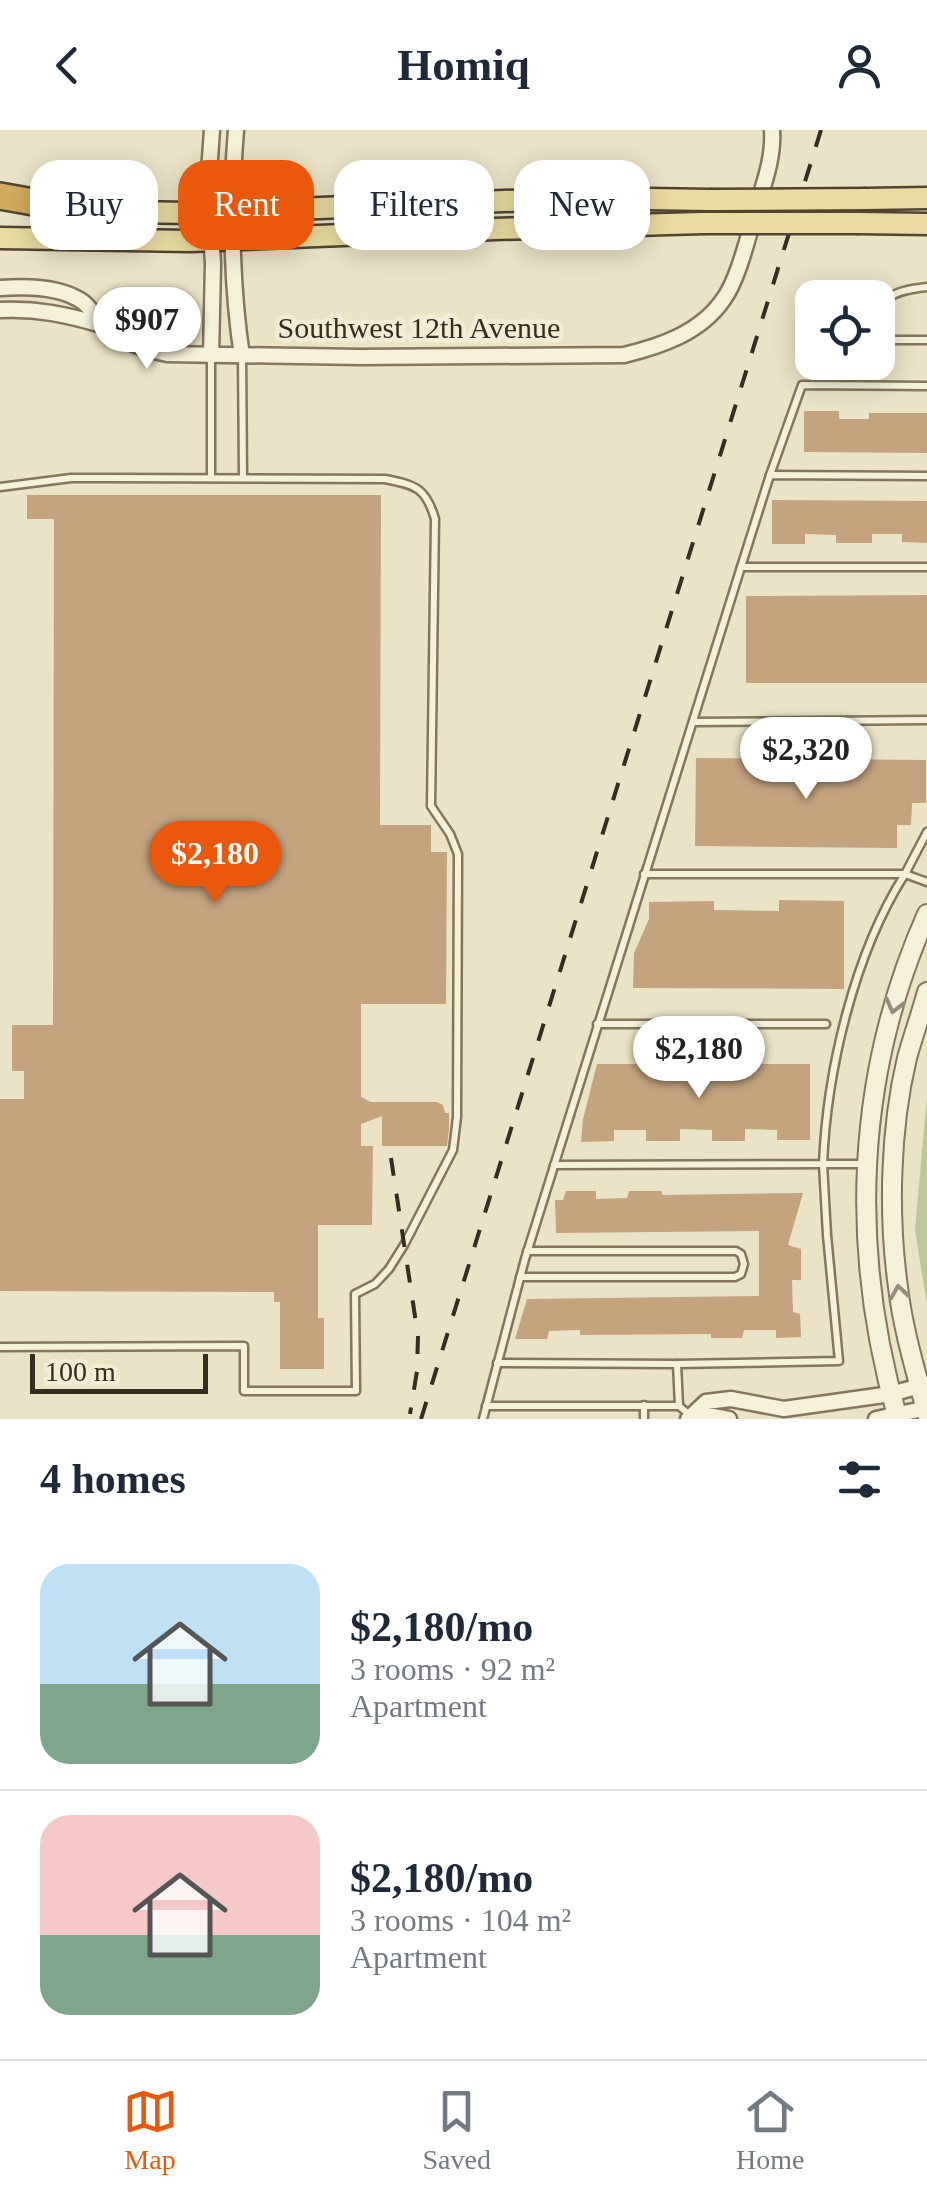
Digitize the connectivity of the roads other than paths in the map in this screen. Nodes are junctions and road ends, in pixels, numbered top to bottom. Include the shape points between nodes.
1 (212, 130) edge
2 (236, 130) edge
3 (772, 130) edge
4 (210, 160) edge
5 (235, 160) edge
6 (0, 196) edge
7 (927, 198) edge
8 (30, 201) edge
9 (0, 209) edge
10 (314, 209) edge
11 (30, 210) edge
12 (927, 224) edge
13 (314, 236) edge
14 (0, 238) edge
15 (178, 240) edge
16 (212, 250) edge
17 (235, 250) edge
18 (927, 287) edge
19 (0, 288) edge
20 (0, 310) edge
21 (103, 326) junction
22 (927, 340) edge
23 (211, 356) junction
24 (242, 356) junction
25 (927, 386) edge
26 (770, 475) junction
27 (927, 476) edge
28 (211, 478) junction
29 (243, 478) junction
30 (0, 487) edge
31 (741, 567) junction
32 (927, 567) edge
33 (927, 720) edge
34 (693, 722) junction
35 (927, 832) edge
36 (644, 874) junction
37 (905, 874) junction
38 (927, 882) edge
39 (927, 914) edge
40 (927, 992) edge
41 (598, 1024) junction
42 (826, 1024) dead end
43 (824, 1164) junction
44 (866, 1164) junction
45 (554, 1165) junction
46 (527, 1251) junction
47 (520, 1277) junction
48 (0, 1347) edge
49 (498, 1363) junction
50 (678, 1364) junction
51 (923, 1386) edge
52 (891, 1394) junction
53 (644, 1405) junction
54 (486, 1406) junction
55 (926, 1410) edge
56 (686, 1414) edge
57 (897, 1417) edge
58 (483, 1419) edge
59 (644, 1419) edge
60 (728, 1419) edge
61 (876, 1419) edge

1 - 4 street
2 - 5 street
3 - 24 street, Southwest 12th Avenue via 770,166 725,298 690,331 653,348 624,354
6 - 8 highway
7 - 10 main road, bridge via 585,198
9 - 11 main road
12 - 13 main road, bridge via 703,223
14 - 15 main road
16 - 23 street
17 - 24 street
18 - 22 lane via 893,294 881,317 890,340
19 - 21 street, Southwest 12th Avenue via 63,294 84,302
20 - 21 street, Southwest 12th Avenue via 49,311
21 - 23 street, Southwest 12th Avenue via 141,348
23 - 24 street, Southwest 12th Avenue
23 - 28 lane
24 - 29 lane
25 - 26 lane via 802,385
26 - 27 lane
26 - 31 lane
28 - 29 lane
28 - 30 lane via 72,478
29 - 48 lane via 385,479 410,484 430,500 436,520 430,806 458,854 453,1150 389,1269 355,1294 356,1390 244,1391 244,1346
31 - 32 lane
31 - 34 lane
33 - 34 lane
34 - 36 lane
35 - 37 lane
36 - 37 lane
36 - 41 lane
37 - 38 lane
37 - 43 lane via 850,1004 825,1120
39 -> 44 street via 880,1057
51 -> 40 street via 898,1288 892,1184 906,1061
41 - 42 lane
41 - 45 lane
43 - 44 lane
43 - 45 lane
43 - 50 lane via 839,1361
44 - 52 street via 870,1291
45 - 46 lane
46 - 47 lane
46 - 47 lane via 736,1252 744,1264 735,1277
47 - 49 lane
49 - 50 lane
49 - 54 lane
50 - 56 lane
51 - 52 street
51 - 55 street
52 - 56 street via 784,1409 718,1400
52 - 57 street
53 - 54 lane
53 - 56 lane
53 - 59 lane
54 - 58 lane
55 - 57 street
56 - 60 street
57 - 61 street

